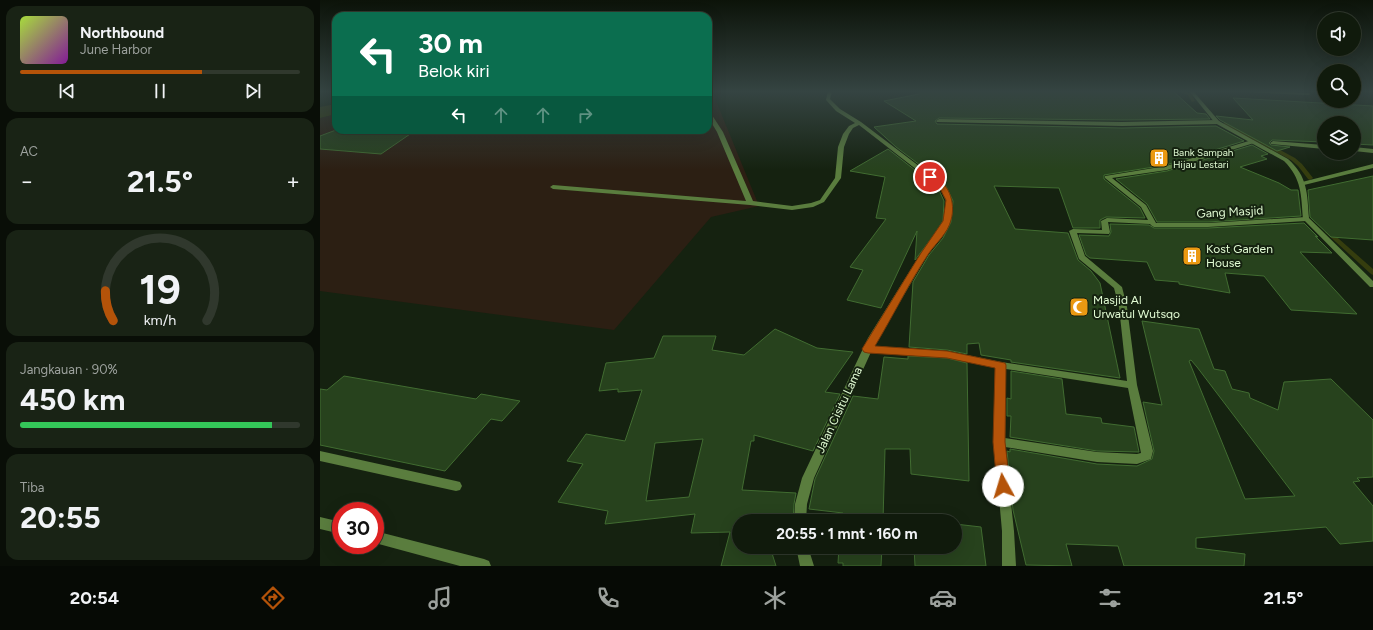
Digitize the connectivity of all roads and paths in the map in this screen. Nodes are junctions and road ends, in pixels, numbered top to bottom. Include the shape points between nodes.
1 (851, 117) edge
2 (1212, 117) edge
3 (712, 119) edge
4 (940, 121) dead end
5 (1216, 122) junction
6 (860, 123) junction
7 (1252, 142) junction
8 (1273, 143) dead end
9 (1317, 146) edge
10 (1361, 150) edge
11 (1373, 151) edge
12 (1373, 166) edge
13 (1304, 183) junction
14 (553, 187) dead end
15 (750, 203) junction
16 (1306, 219) junction
17 (1154, 224) junction
18 (1373, 285) edge
19 (868, 349) junction
20 (1001, 365) junction
21 (1132, 385) junction
22 (999, 442) junction
23 (320, 456) edge
24 (456, 486) dead end
25 (800, 514) edge
26 (320, 523) edge
27 (332, 526) edge
28 (384, 539) edge
29 (804, 554) edge
30 (484, 566) edge
31 (807, 566) edge
32 (1009, 566) edge

1 - 6 street, Jalan Cisitu Lama
2 - 5 street
3 - 15 street via 720,132
4 - 5 street via 1122,124
5 - 7 street
6 - 15 street via 851,126 846,134 841,147 838,178 822,201 792,208
6 - 19 street, Jalan Cisitu Lama via 942,186 949,200 947,221
7 - 13 street via 1292,165
7 - 17 street via 1167,168 1107,177 1144,206
8 - 9 street
10 - 11 street
12 - 13 street
13 - 16 street
14 - 15 street
16 - 17 street, Gang Masjid via 1208,225
16 - 18 street
17 - 21 street, Gang Masjid via 1107,220 1104,221 1106,232 1073,231 1082,257 1118,287 1123,307
19 - 20 street via 947,354
19 - 25 street, Jalan Cisitu Lama via 808,478
20 - 21 street
20 - 22 street
21 - 22 street via 1147,456 1137,459 1097,457
22 - 32 street
23 - 24 street
26 - 27 street
28 - 30 street
29 - 31 street

